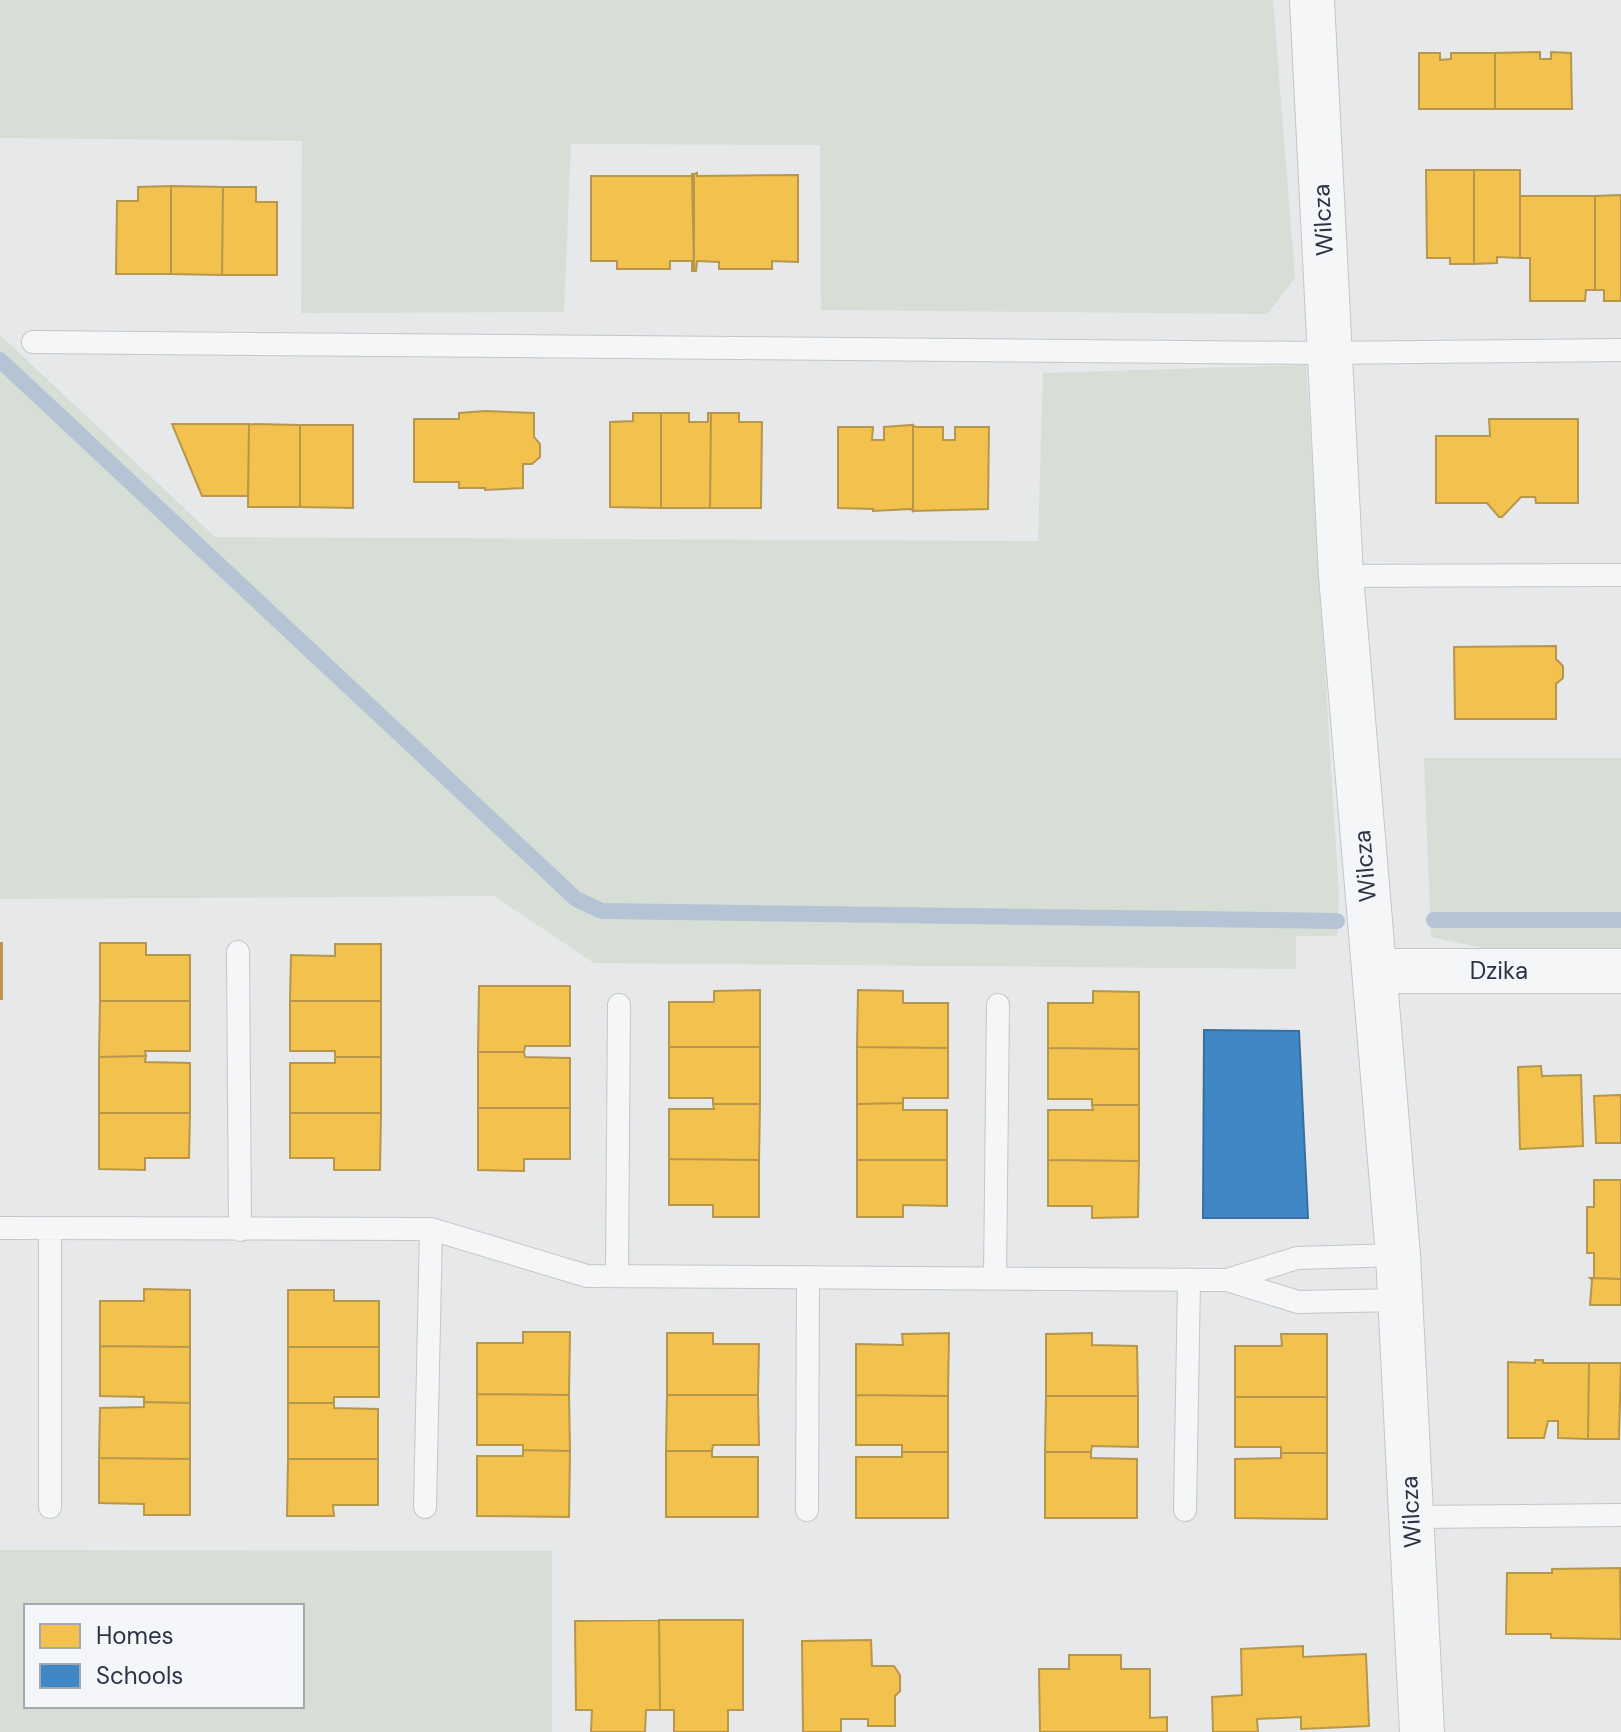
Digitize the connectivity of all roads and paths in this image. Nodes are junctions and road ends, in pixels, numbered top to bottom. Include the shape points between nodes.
1 (1312, 0) edge
2 (33, 342) dead end
3 (1621, 350) edge
4 (1329, 352) junction
5 (1621, 575) edge
6 (1341, 576) junction
7 (238, 952) dead end
8 (1376, 971) junction
9 (1621, 971) edge
10 (619, 1005) dead end
11 (998, 1005) dead end
12 (0, 1228) edge
13 (50, 1229) junction
14 (431, 1229) junction
15 (240, 1230) junction
16 (1380, 1256) junction
17 (617, 1275) junction
18 (808, 1277) junction
19 (995, 1278) junction
20 (1189, 1280) junction
21 (1227, 1280) junction
22 (1380, 1301) junction
23 (50, 1507) dead end
24 (425, 1507) dead end
25 (807, 1510) dead end
26 (1185, 1510) dead end
27 (1621, 1515) edge
28 (1411, 1517) junction
29 (1422, 1732) edge

1 - 4 street, Wilcza
2 - 4 lane
3 - 4 lane
4 - 6 street, Wilcza
5 - 6 lane
6 - 8 street, Wilcza
7 - 15 lane
8 - 9 street, Dzika
8 - 16 street, Wilcza
10 - 17 lane
11 - 19 lane
12 - 13 lane
13 - 15 lane
13 - 23 lane
14 - 15 lane
14 - 17 lane via 587,1276
14 - 24 lane
16 - 21 lane via 1297,1258
16 - 22 street, Wilcza
17 - 18 lane
18 - 19 lane
18 - 25 lane
19 - 20 lane
20 - 21 lane
20 - 26 lane
21 - 22 lane via 1298,1302
22 - 28 street, Wilcza
27 - 28 lane
28 - 29 street, Wilcza

